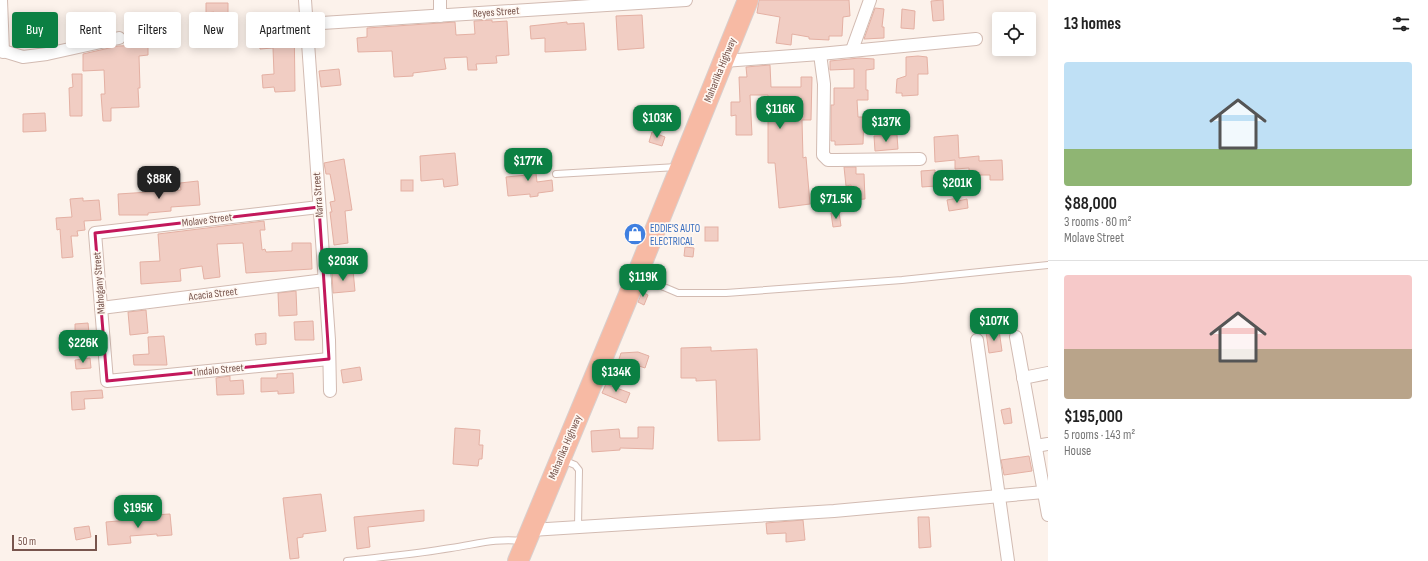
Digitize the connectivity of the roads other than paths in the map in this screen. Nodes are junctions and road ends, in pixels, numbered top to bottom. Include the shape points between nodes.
1 (1, 0) edge
2 (305, 0) edge
3 (440, 0) edge
4 (686, 0) edge
5 (748, 0) edge
6 (870, 0) edge
7 (669, 1) edge
8 (557, 4) edge
9 (306, 12) edge
10 (440, 16) junction
11 (325, 23) edge
12 (119, 38) dead end
13 (976, 39) dead end
14 (308, 48) edge
15 (852, 50) junction
16 (2, 51) edge
17 (820, 54) junction
18 (724, 61) junction
19 (920, 159) dead end
20 (681, 167) junction
21 (556, 174) dead end
22 (319, 206) junction
23 (96, 233) joint
24 (1048, 265) edge
25 (637, 275) junction
26 (325, 280) junction
27 (101, 308) junction
28 (1016, 337) dead end
29 (977, 340) dead end
30 (329, 359) junction
31 (1048, 373) edge
32 (1023, 378) junction
33 (107, 381) joint
34 (330, 391) dead end
35 (1048, 444) edge
36 (1036, 446) junction
37 (561, 459) junction
38 (1044, 492) junction
39 (999, 497) junction
40 (1048, 512) edge
41 (1048, 515) edge
42 (578, 527) junction
43 (529, 536) junction
44 (347, 561) edge
45 (518, 561) edge
46 (1008, 561) edge

1 - 16 street
2 - 9 street, Narra Street
3 - 10 street
4 - 7 street, Reyes Street
5 - 18 highway, Maharlika Highway
6 - 15 street
7 - 8 street, Reyes Street
8 - 10 street, Reyes Street
10 - 11 street, Reyes Street
12 - 16 street via 23,57
13 - 15 street
14 - 22 street, Narra Street
15 - 17 street
17 - 18 street
17 - 19 street via 824,84 822,143 825,157 828,160
18 - 20 highway, Maharlika Highway
20 - 21 lane
20 - 25 highway, Maharlika Highway
22 - 23 street, Molave Street
22 - 26 street, Narra Street
23 - 27 street, Mahogany Street
24 - 25 lane via 902,280 726,293 678,294
25 - 37 highway, Maharlika Highway
26 - 27 street, Acacia Street
26 - 30 street, Narra Street
27 - 33 street, Mahogany Street
28 - 32 street
29 - 39 street
30 - 33 street, Tindalo Street
30 - 34 street, Narra Street
31 - 32 street
32 - 36 street
35 - 36 street
36 - 38 street
37 - 42 lane via 575,465 579,470
37 - 43 highway, Maharlika Highway
38 - 39 street
38 - 40 street
39 - 42 street via 834,511
39 - 46 street
40 - 41 street
42 - 43 street
43 - 44 lane
43 - 45 highway, Maharlika Highway

